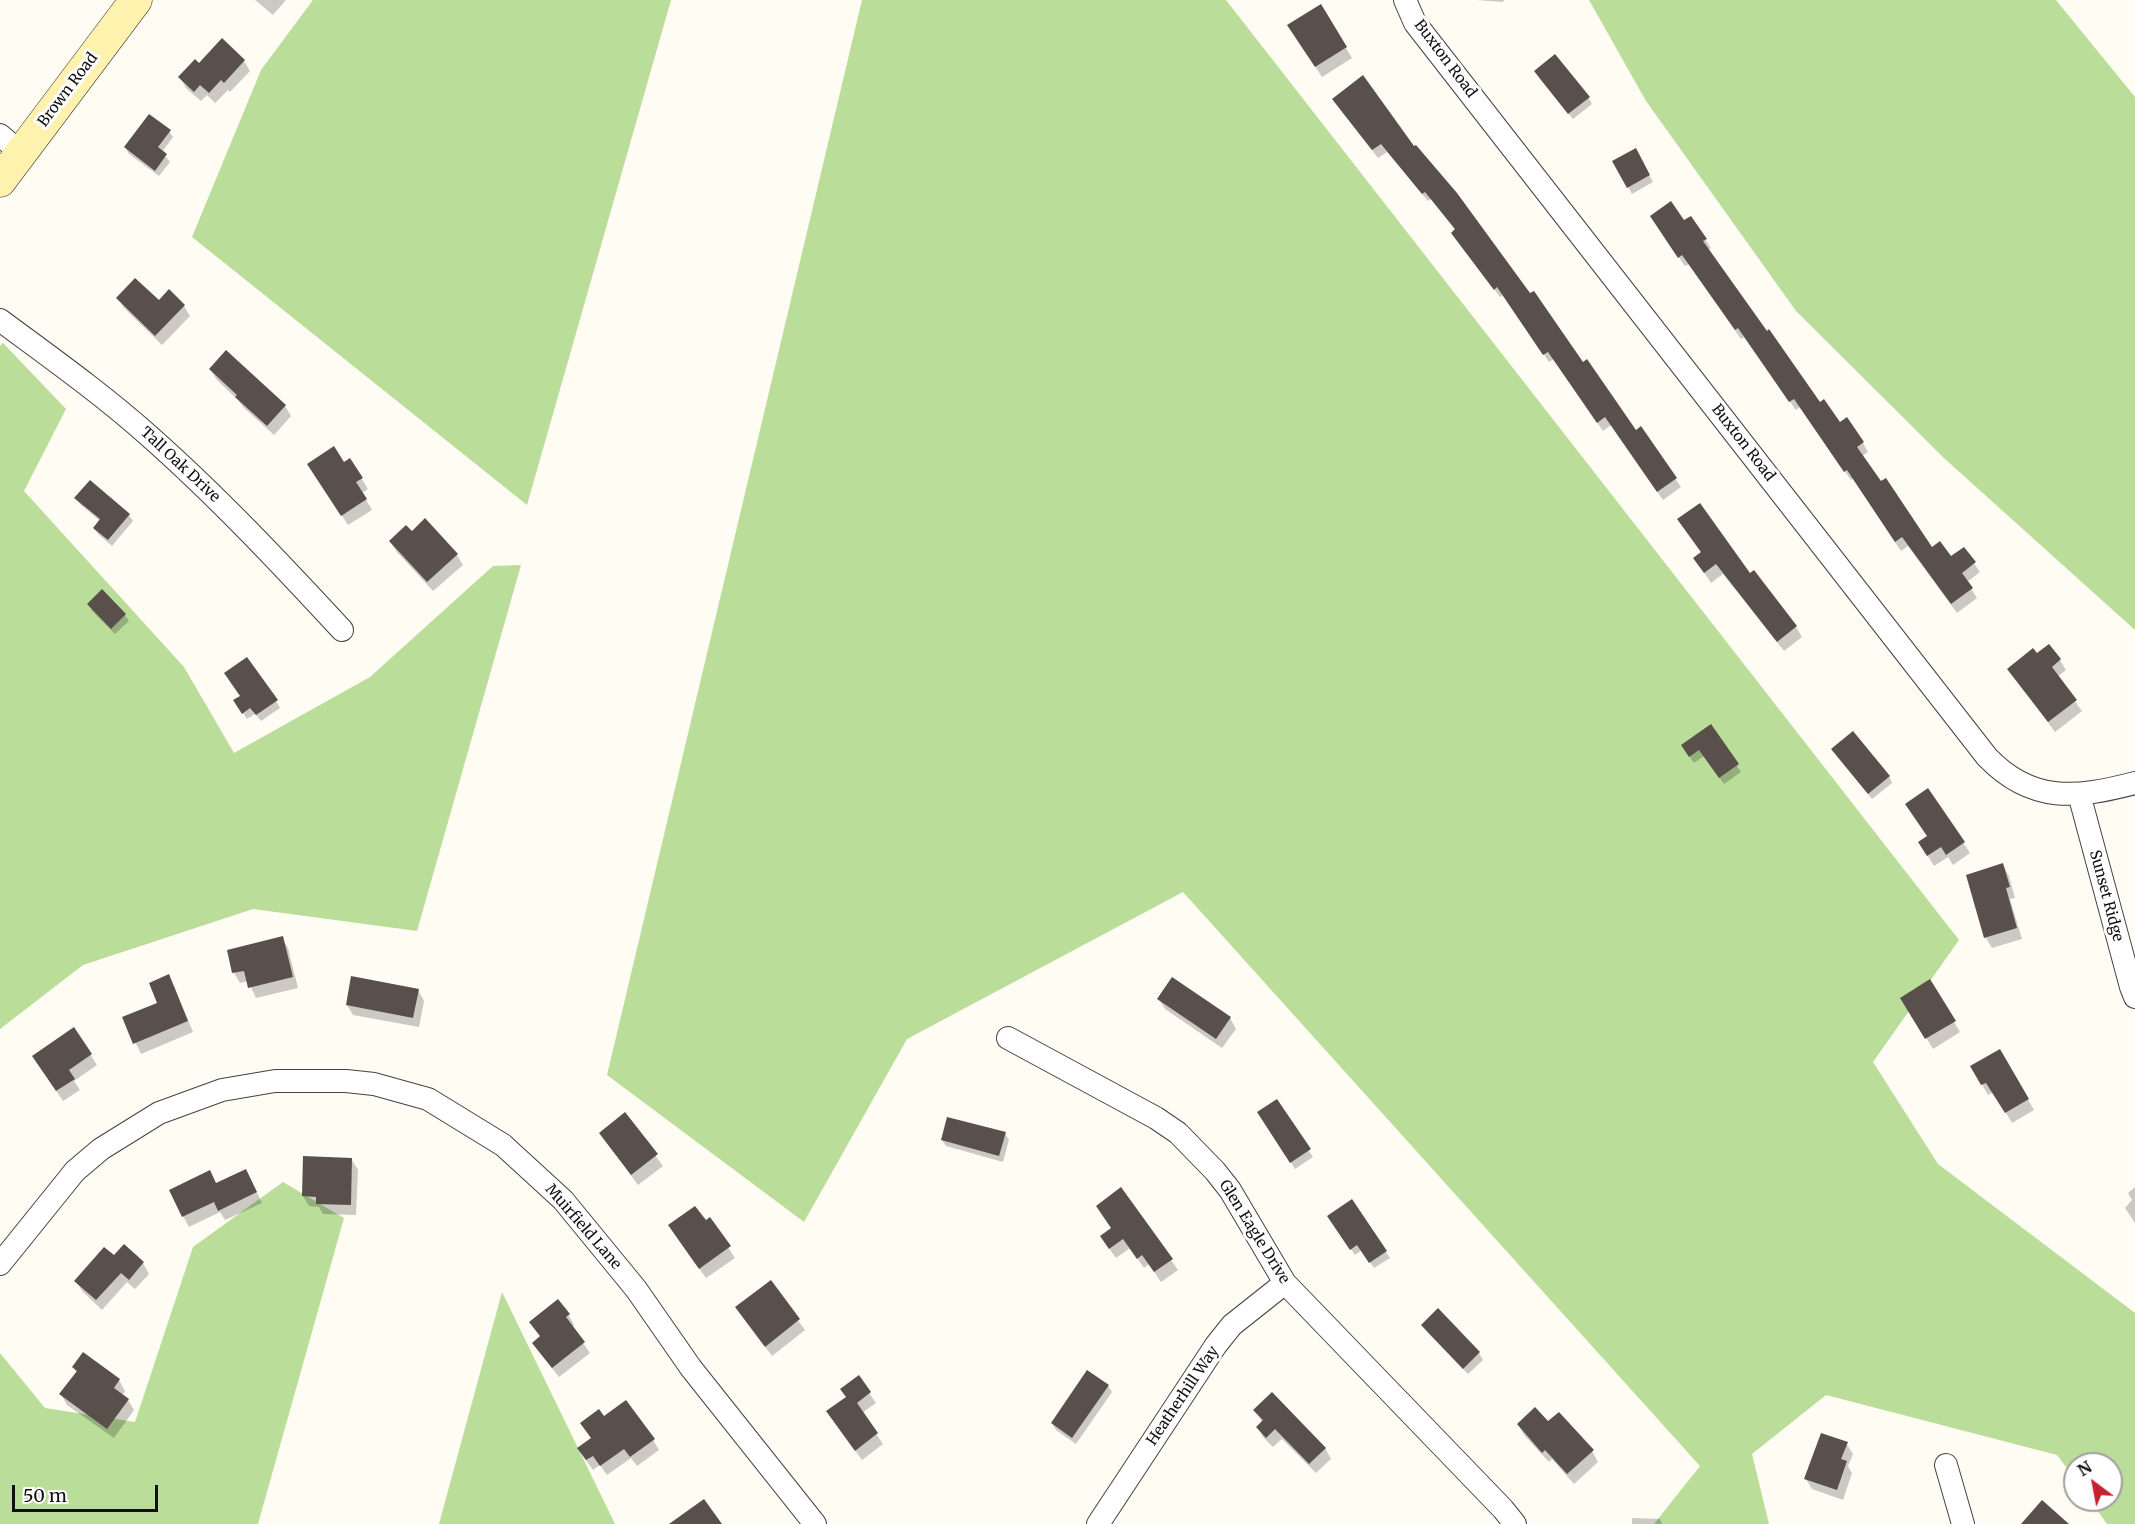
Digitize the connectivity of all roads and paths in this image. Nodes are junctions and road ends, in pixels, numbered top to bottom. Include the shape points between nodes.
1 (136, 0) edge
2 (1405, 0) edge
3 (10, 144) edge
4 (0, 181) edge
5 (0, 320) edge
6 (342, 630) dead end
7 (2135, 783) edge
8 (2079, 794) junction
9 (2135, 997) edge
10 (1008, 1038) dead end
11 (0, 1264) edge
12 (1286, 1283) junction
13 (1946, 1465) dead end
14 (816, 1524) edge
15 (1098, 1524) edge
16 (1515, 1524) edge
17 (1963, 1524) edge

1 - 3 street, Brown Road
2 - 8 street, Buxton Road via 1415,23 1987,757 2031,789
3 - 4 street, Brown Road
5 - 6 street, Tall Oak Drive via 147,434 256,537
7 - 8 street, Buxton Road
8 - 9 street, Sunset Ridge
10 - 12 street, Glen Eagle Drive via 1178,1133 1230,1190
11 - 14 street, Muirfield Lane via 75,1171 101,1149 159,1113 222,1090 275,1081 374,1084 428,1099 503,1145 563,1200
12 - 15 street, Heatherhill Way via 1232,1325 1216,1345
12 - 16 street, Glen Eagle Drive
13 - 17 street

